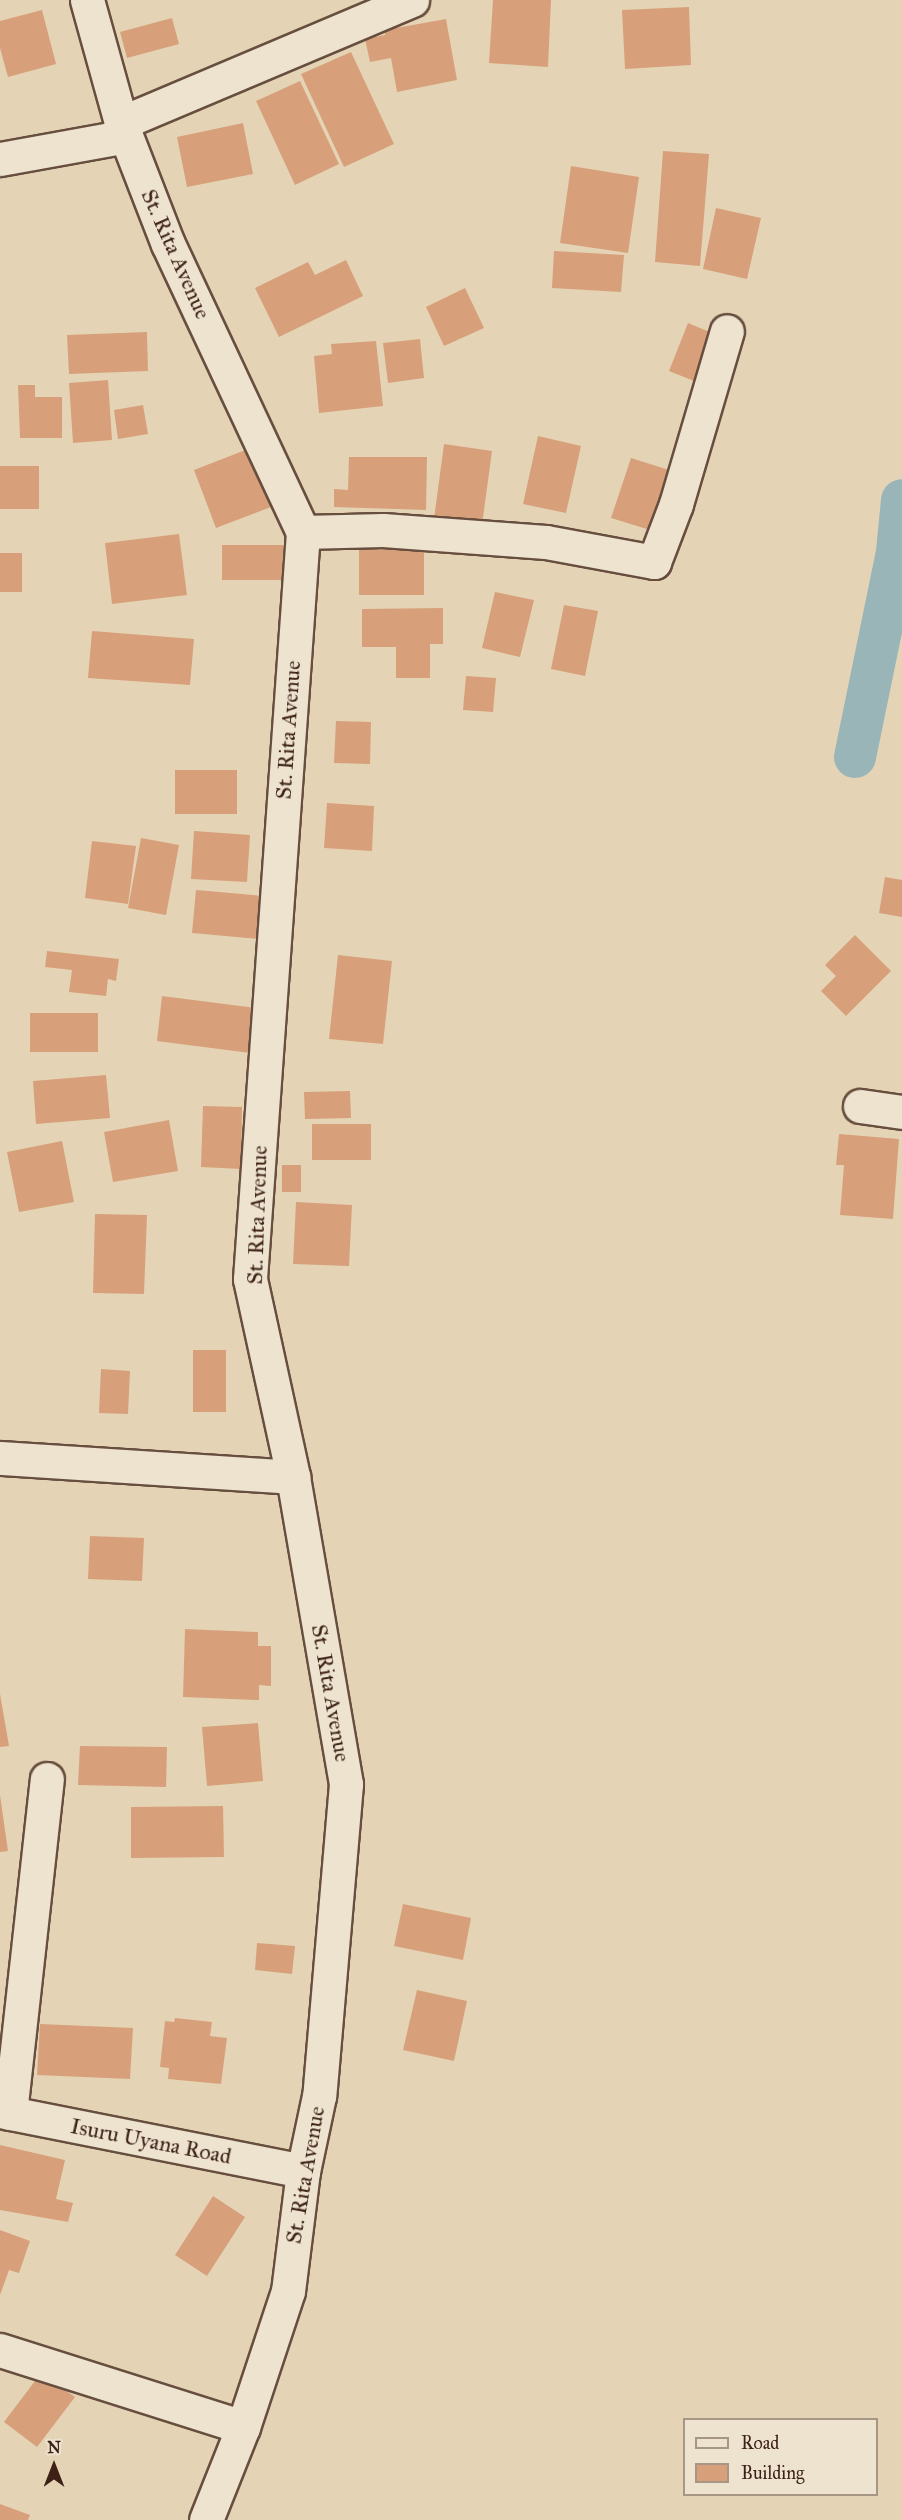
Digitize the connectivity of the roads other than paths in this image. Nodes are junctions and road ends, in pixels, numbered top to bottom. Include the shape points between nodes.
1 (87, 0) edge
2 (412, 0) edge
3 (124, 130) junction
4 (0, 159) edge
5 (726, 331) dead end
6 (303, 532) junction
7 (860, 1106) dead end
8 (902, 1112) edge
9 (0, 1458) edge
10 (293, 1477) junction
11 (47, 1779) dead end
12 (5, 2112) edge
13 (303, 2171) junction
14 (1, 2353) edge
15 (243, 2427) junction
16 (206, 2520) edge

1 - 3 street, St. Rita Avenue
2 - 3 street
3 - 4 street
3 - 6 street, St. Rita Avenue via 168,244
5 - 6 street via 676,504 654,562 546,542 383,530
6 - 10 street, St. Rita Avenue via 250,1279
7 - 8 street
9 - 10 street
10 - 13 street, St. Rita Avenue via 346,1784 319,2096
11 - 12 street
12 - 13 street, Isuru Uyana Road
13 - 15 street, St. Rita Avenue via 288,2290
14 - 15 street
15 - 16 street, St. Rita Avenue

